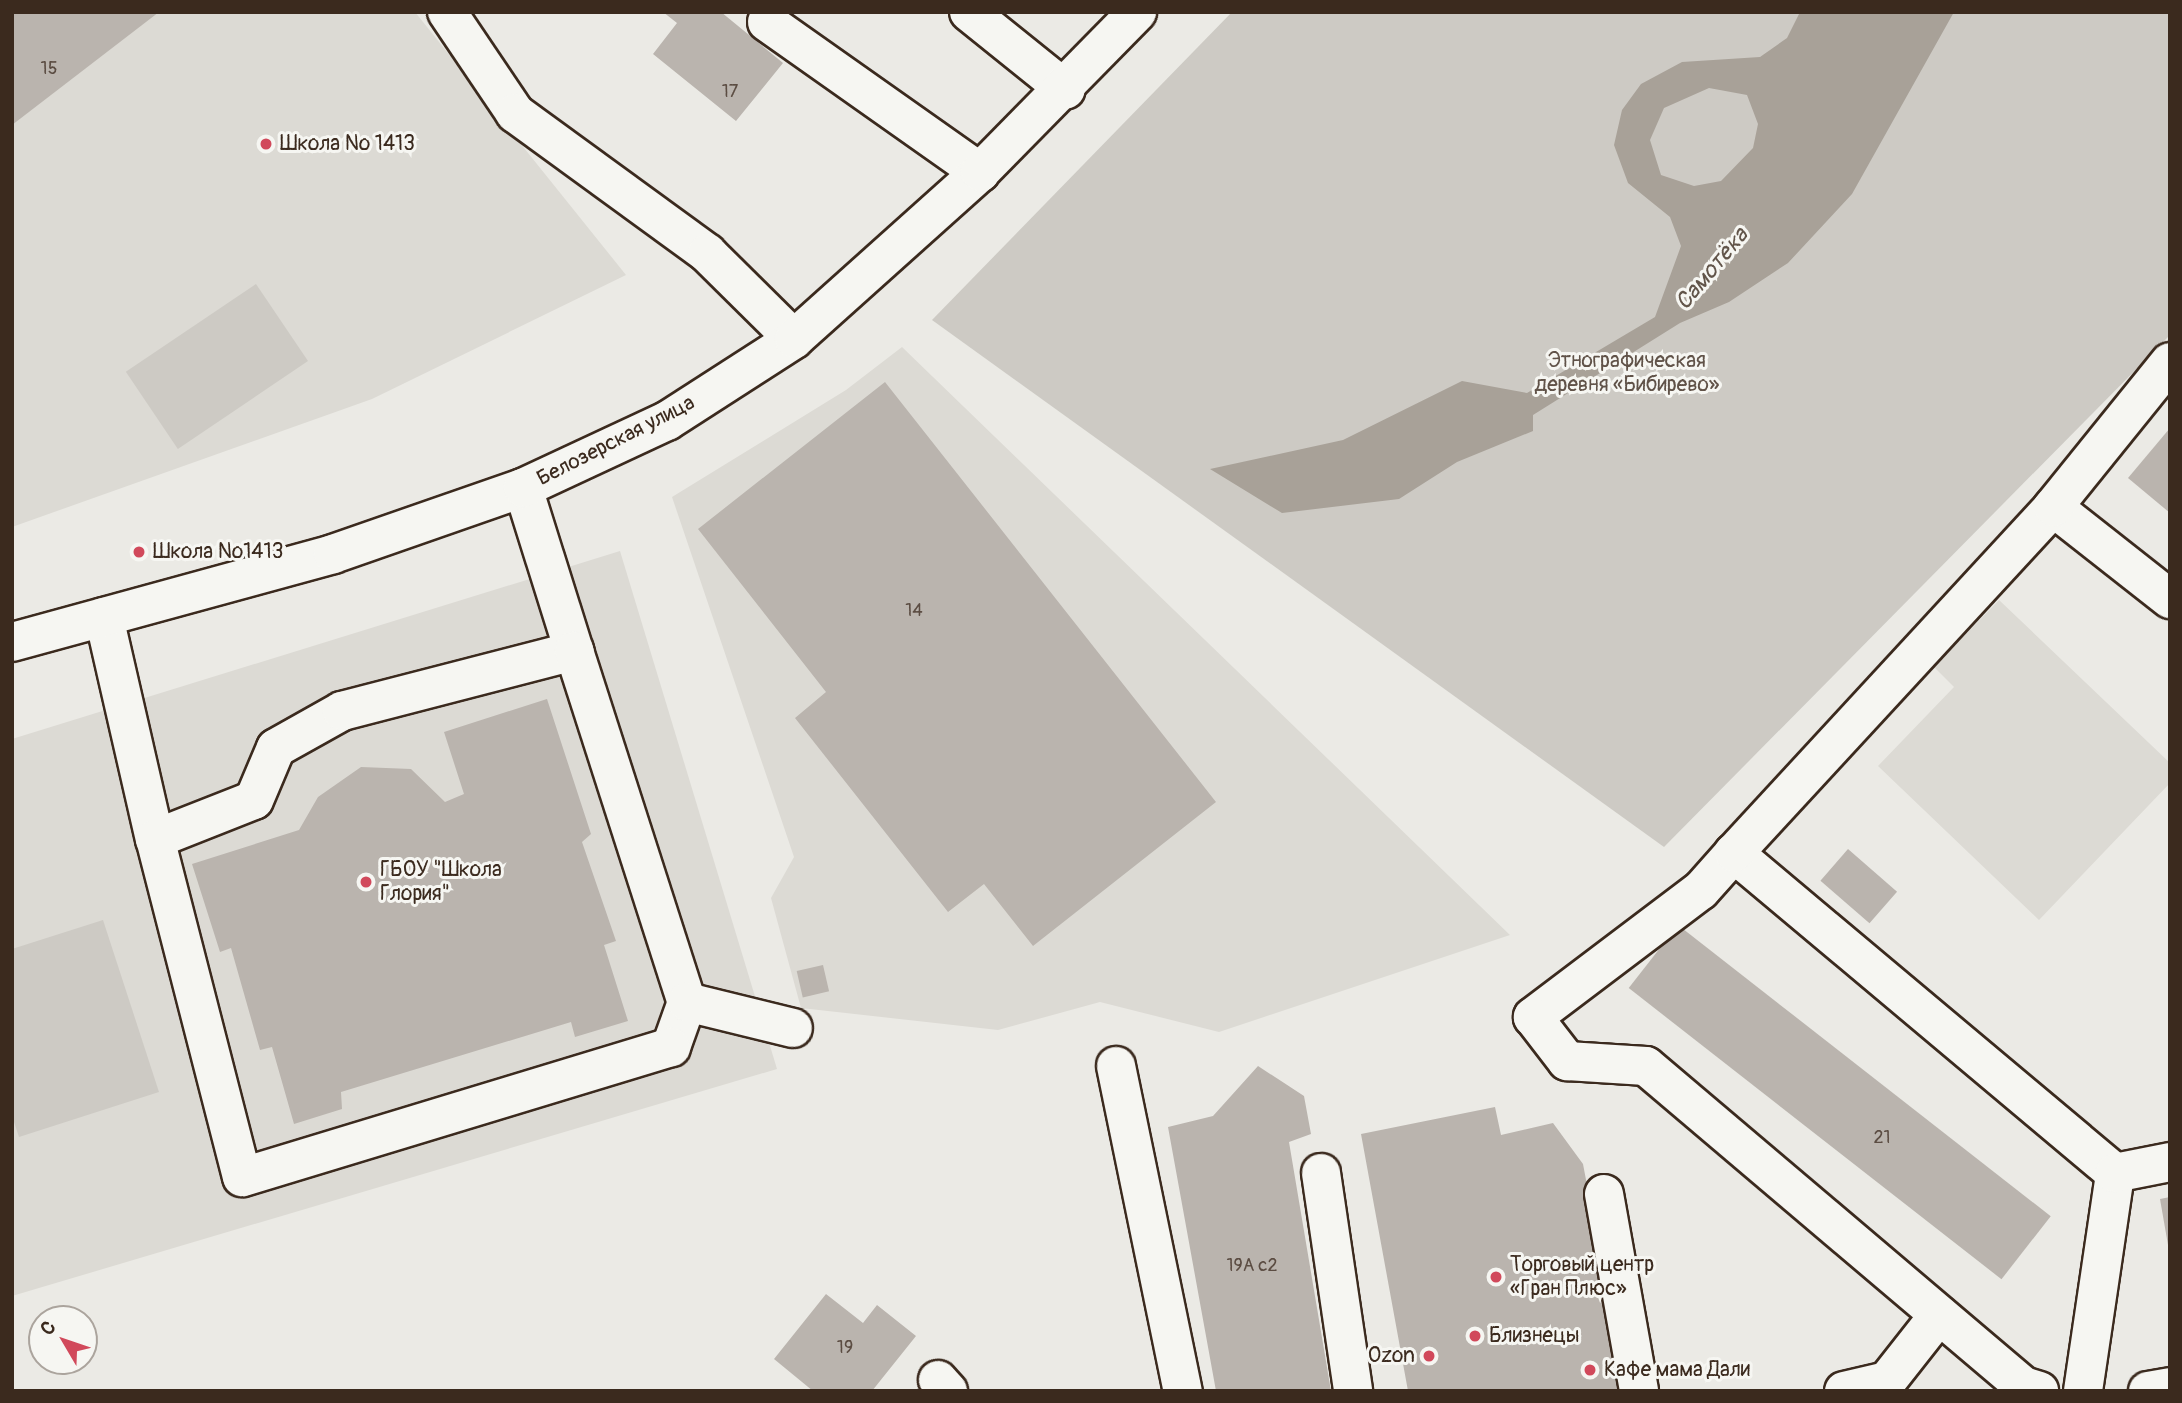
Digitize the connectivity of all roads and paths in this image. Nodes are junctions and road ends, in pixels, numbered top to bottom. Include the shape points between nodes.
1 (447, 12) edge
2 (969, 12) edge
3 (1137, 12) edge
4 (767, 22) dead end
5 (1066, 90) junction
6 (979, 172) junction
7 (794, 339) junction
8 (2170, 362) edge
9 (523, 488) junction
10 (2053, 507) junction
11 (2170, 599) edge
12 (104, 617) junction
13 (12, 642) edge
14 (575, 651) junction
15 (155, 839) junction
16 (1734, 853) junction
17 (687, 1002) junction
18 (793, 1028) dead end
19 (1116, 1066) dead end
20 (2170, 1162) edge
21 (1321, 1173) dead end
22 (2115, 1173) junction
23 (1604, 1194) dead end
24 (1939, 1315) junction
25 (2170, 1387) edge
26 (1183, 1391) edge
27 (1353, 1391) edge
28 (1639, 1391) edge
29 (1844, 1391) edge
30 (2039, 1391) edge
31 (2083, 1391) edge
32 (2148, 1391) edge

1 - 7 street via 516,113 707,254
2 - 5 street
3 - 5 street, Белозерская улица
4 - 6 street
5 - 6 street, Белозерская улица
6 - 7 street, Белозерская улица
7 - 9 street, Белозерская улица via 667,421
8 - 10 street
9 - 12 street, Белозерская улица via 333,554
9 - 14 street
10 - 11 street
10 - 16 street
12 - 13 street, Белозерская улица
12 - 15 street
14 - 15 street via 342,710 276,748 254,800
14 - 17 street
15 - 17 street via 242,1177 671,1047
16 - 22 street
16 - 24 street via 1701,890 1533,1017 1567,1061 1646,1066
17 - 18 street
19 - 26 street
20 - 22 street
21 - 27 street
22 - 31 street
23 - 28 street
24 - 29 street via 1887,1381
24 - 30 street via 2023,1386
25 - 32 street

